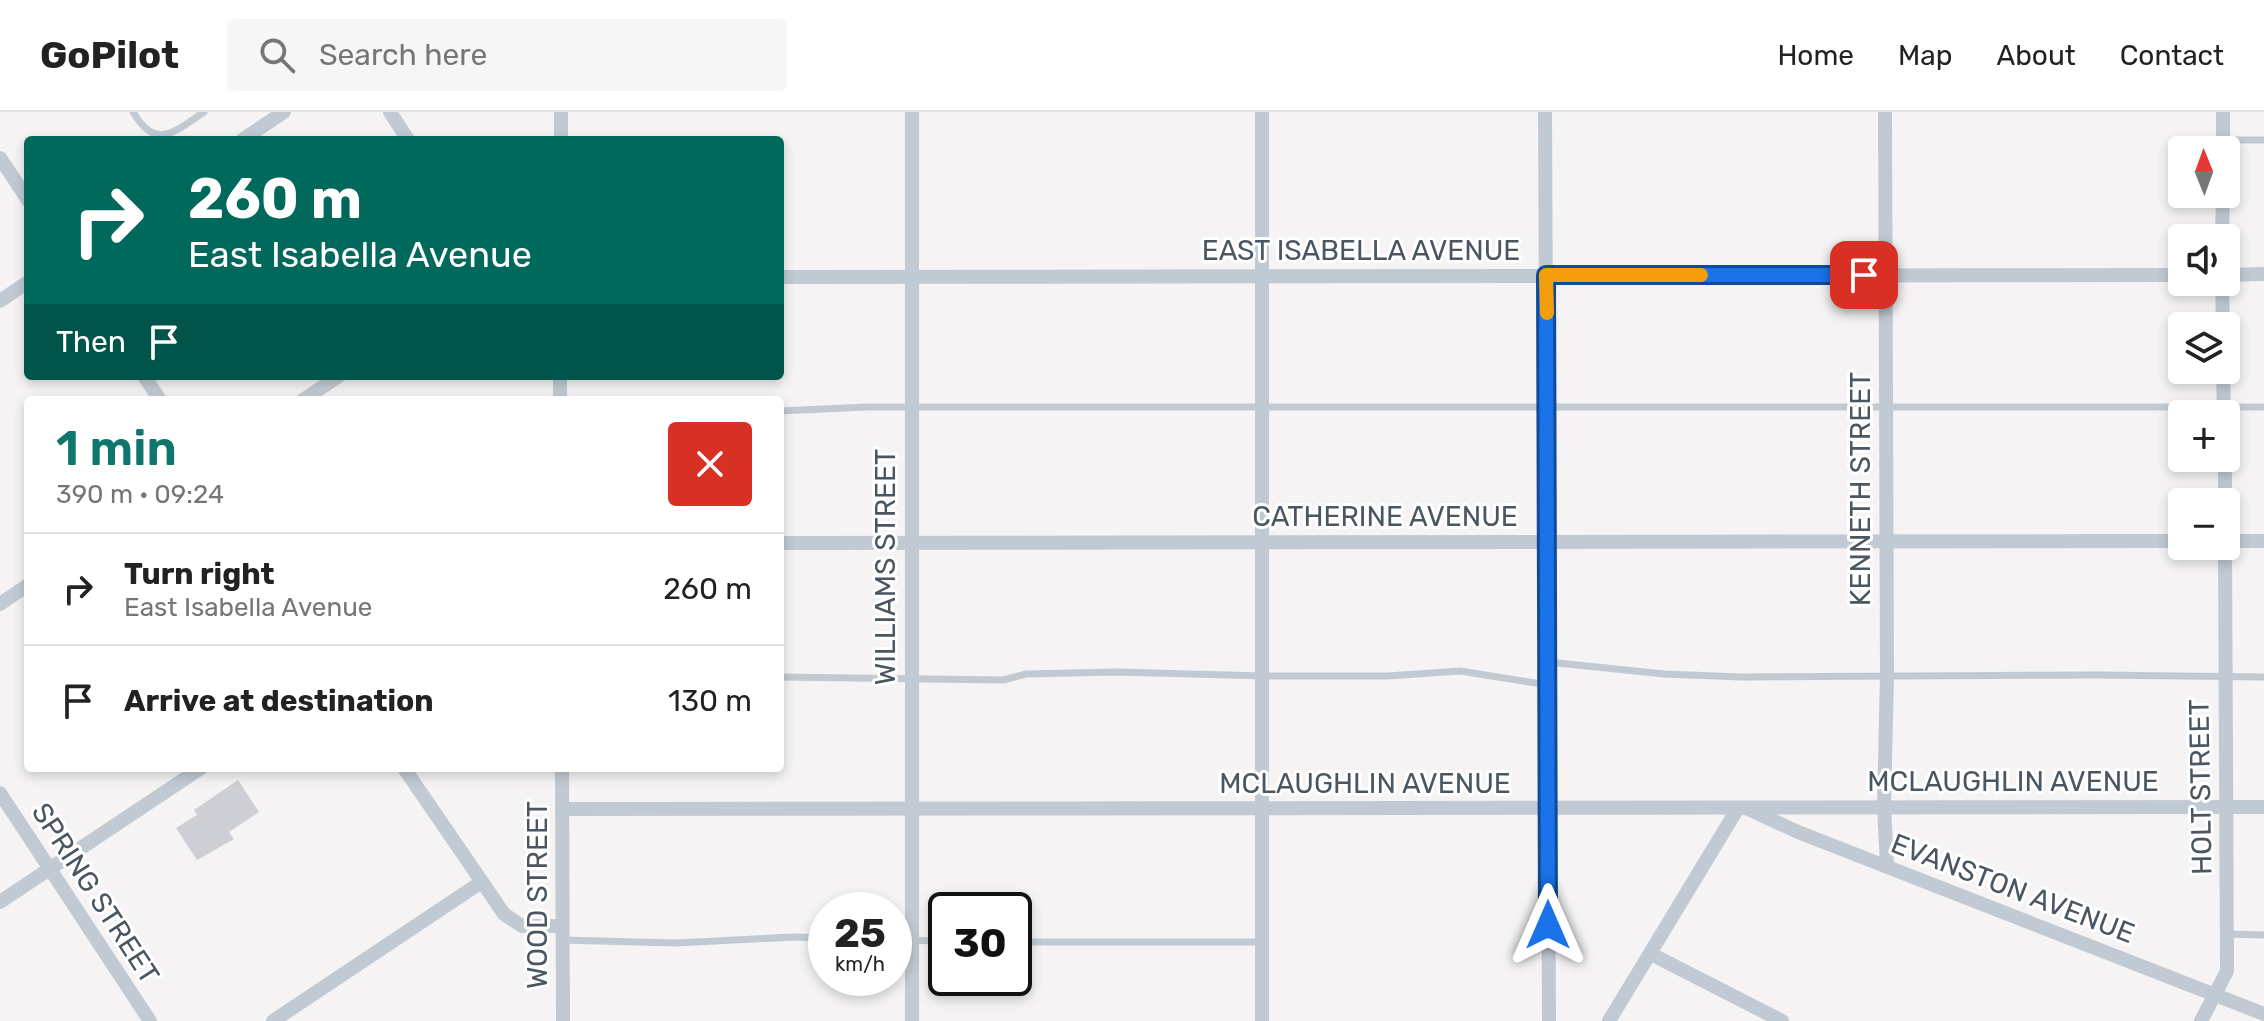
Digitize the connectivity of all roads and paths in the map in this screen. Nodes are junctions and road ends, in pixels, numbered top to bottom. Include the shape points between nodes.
1 (133, 112) edge
2 (204, 112) edge
3 (284, 112) edge
4 (390, 112) edge
5 (561, 112) edge
6 (912, 112) edge
7 (1262, 112) edge
8 (1545, 112) edge
9 (1885, 112) edge
10 (2223, 112) edge
11 (248, 136) edge
12 (405, 136) edge
13 (561, 136) edge
14 (2223, 136) edge
15 (2264, 140) edge
16 (2240, 143) edge
17 (0, 158) edge
18 (24, 194) edge
19 (2264, 274) edge
20 (1546, 275) junction
21 (1886, 275) junction
22 (2168, 275) edge
23 (2240, 275) edge
24 (912, 276) junction
25 (1263, 276) junction
26 (784, 277) edge
27 (24, 285) edge
28 (0, 301) edge
29 (333, 380) edge
30 (309, 396) edge
31 (1886, 407) junction
32 (2264, 407) edge
33 (911, 408) junction
34 (1262, 408) junction
35 (1547, 408) junction
36 (2240, 409) edge
37 (2168, 410) edge
38 (784, 411) edge
39 (1547, 541) junction
40 (2168, 541) edge
41 (2264, 541) edge
42 (1886, 542) junction
43 (784, 543) edge
44 (1262, 543) junction
45 (2240, 543) edge
46 (912, 544) junction
47 (2226, 560) edge
48 (24, 588) edge
49 (0, 604) edge
50 (1548, 662) junction
51 (1887, 675) junction
52 (1264, 676) junction
53 (784, 677) edge
54 (912, 677) junction
55 (2264, 677) edge
56 (2225, 678) junction
57 (1548, 685) junction
58 (195, 772) edge
59 (407, 772) edge
60 (562, 772) edge
61 (0, 793) edge
62 (1884, 807) junction
63 (2227, 807) junction
64 (2264, 807) edge
65 (1548, 808) junction
66 (1741, 808) junction
67 (562, 809) junction
68 (1262, 810) junction
69 (912, 811) junction
70 (1887, 865) junction
71 (49, 869) junction
72 (480, 883) junction
73 (912, 892) edge
74 (0, 902) edge
75 (562, 933) junction
76 (2227, 934) junction
77 (2264, 935) edge
78 (808, 937) edge
79 (912, 940) edge
80 (928, 940) edge
81 (1032, 942) edge
82 (1262, 942) junction
83 (1651, 954) junction
84 (912, 996) edge
85 (2216, 996) junction
86 (2264, 1014) edge
87 (150, 1021) edge
88 (273, 1021) edge
89 (563, 1021) edge
90 (912, 1021) edge
91 (1262, 1021) edge
92 (1549, 1021) edge
93 (1609, 1021) edge
94 (1782, 1021) edge
95 (2201, 1021) edge

1 - 2 lane via 140,125 160,136
3 - 11 street
4 - 12 street
5 - 13 street
6 - 24 street, WILLIAMS STREET
7 - 25 street
8 - 20 street
9 - 21 street, KENNETH STREET
10 - 14 street
15 - 16 lane
17 - 18 street
19 - 23 street
20 - 21 street, EAST ISABELLA AVENUE
20 - 25 street, EAST ISABELLA AVENUE
20 - 35 street
21 - 22 street, EAST ISABELLA AVENUE
21 - 31 street, KENNETH STREET
24 - 25 street, EAST ISABELLA AVENUE
24 - 26 street, EAST ISABELLA AVENUE
24 - 33 street, WILLIAMS STREET
25 - 34 street
27 - 28 street
29 - 30 street
31 - 35 lane
31 - 37 lane
31 - 42 street, KENNETH STREET
32 - 36 lane
33 - 34 lane
33 - 38 lane
33 - 46 street, WILLIAMS STREET
34 - 35 lane
34 - 44 street
35 - 39 street
39 - 42 street, CATHERINE AVENUE
39 - 44 street, CATHERINE AVENUE
39 - 50 street
40 - 42 street, CATHERINE AVENUE
41 - 45 street
42 - 51 street, KENNETH STREET
43 - 46 street, CATHERINE AVENUE
44 - 46 street, CATHERINE AVENUE
44 - 52 street
46 - 54 street, WILLIAMS STREET
47 - 56 street, HOLT STREET
48 - 49 street
50 - 51 lane via 1741,677
50 - 57 street
51 - 56 lane
51 - 62 street, KENNETH STREET
52 - 54 lane via 1117,672 1026,674 1003,680
52 - 57 lane via 1460,671
52 - 68 street
53 - 54 lane
54 - 69 street, WILLIAMS STREET
55 - 56 lane
56 - 63 street, HOLT STREET
57 - 65 street
58 - 71 street
59 - 72 street
60 - 67 street, WOOD STREET
61 - 71 street, SPRING STREET
62 - 63 street, MCLAUGHLIN AVENUE
62 - 66 street, MCLAUGHLIN AVENUE
62 - 70 street, KENNETH STREET
63 - 64 street, MCLAUGHLIN AVENUE
63 - 76 street, HOLT STREET
65 - 66 street, MCLAUGHLIN AVENUE
65 - 68 street, MCLAUGHLIN AVENUE
65 - 92 street
66 - 70 street, EVANSTON AVENUE
66 - 83 street
67 - 69 street, MCLAUGHLIN AVENUE
67 - 75 street, WOOD STREET
68 - 69 street, MCLAUGHLIN AVENUE
68 - 82 street
69 - 73 street, WILLIAMS STREET
70 - 85 street, EVANSTON AVENUE
71 - 74 street
71 - 87 street, SPRING STREET
72 - 75 street via 504,914 522,926
72 - 88 street
75 - 78 lane via 676,943
75 - 89 street, WOOD STREET
76 - 77 lane
76 - 85 street, HOLT STREET via 2227,971
79 - 80 lane
81 - 82 lane
82 - 91 street
83 - 93 street
83 - 94 street
84 - 90 street, WILLIAMS STREET
85 - 86 street, EVANSTON AVENUE
85 - 95 street, HOLT STREET

